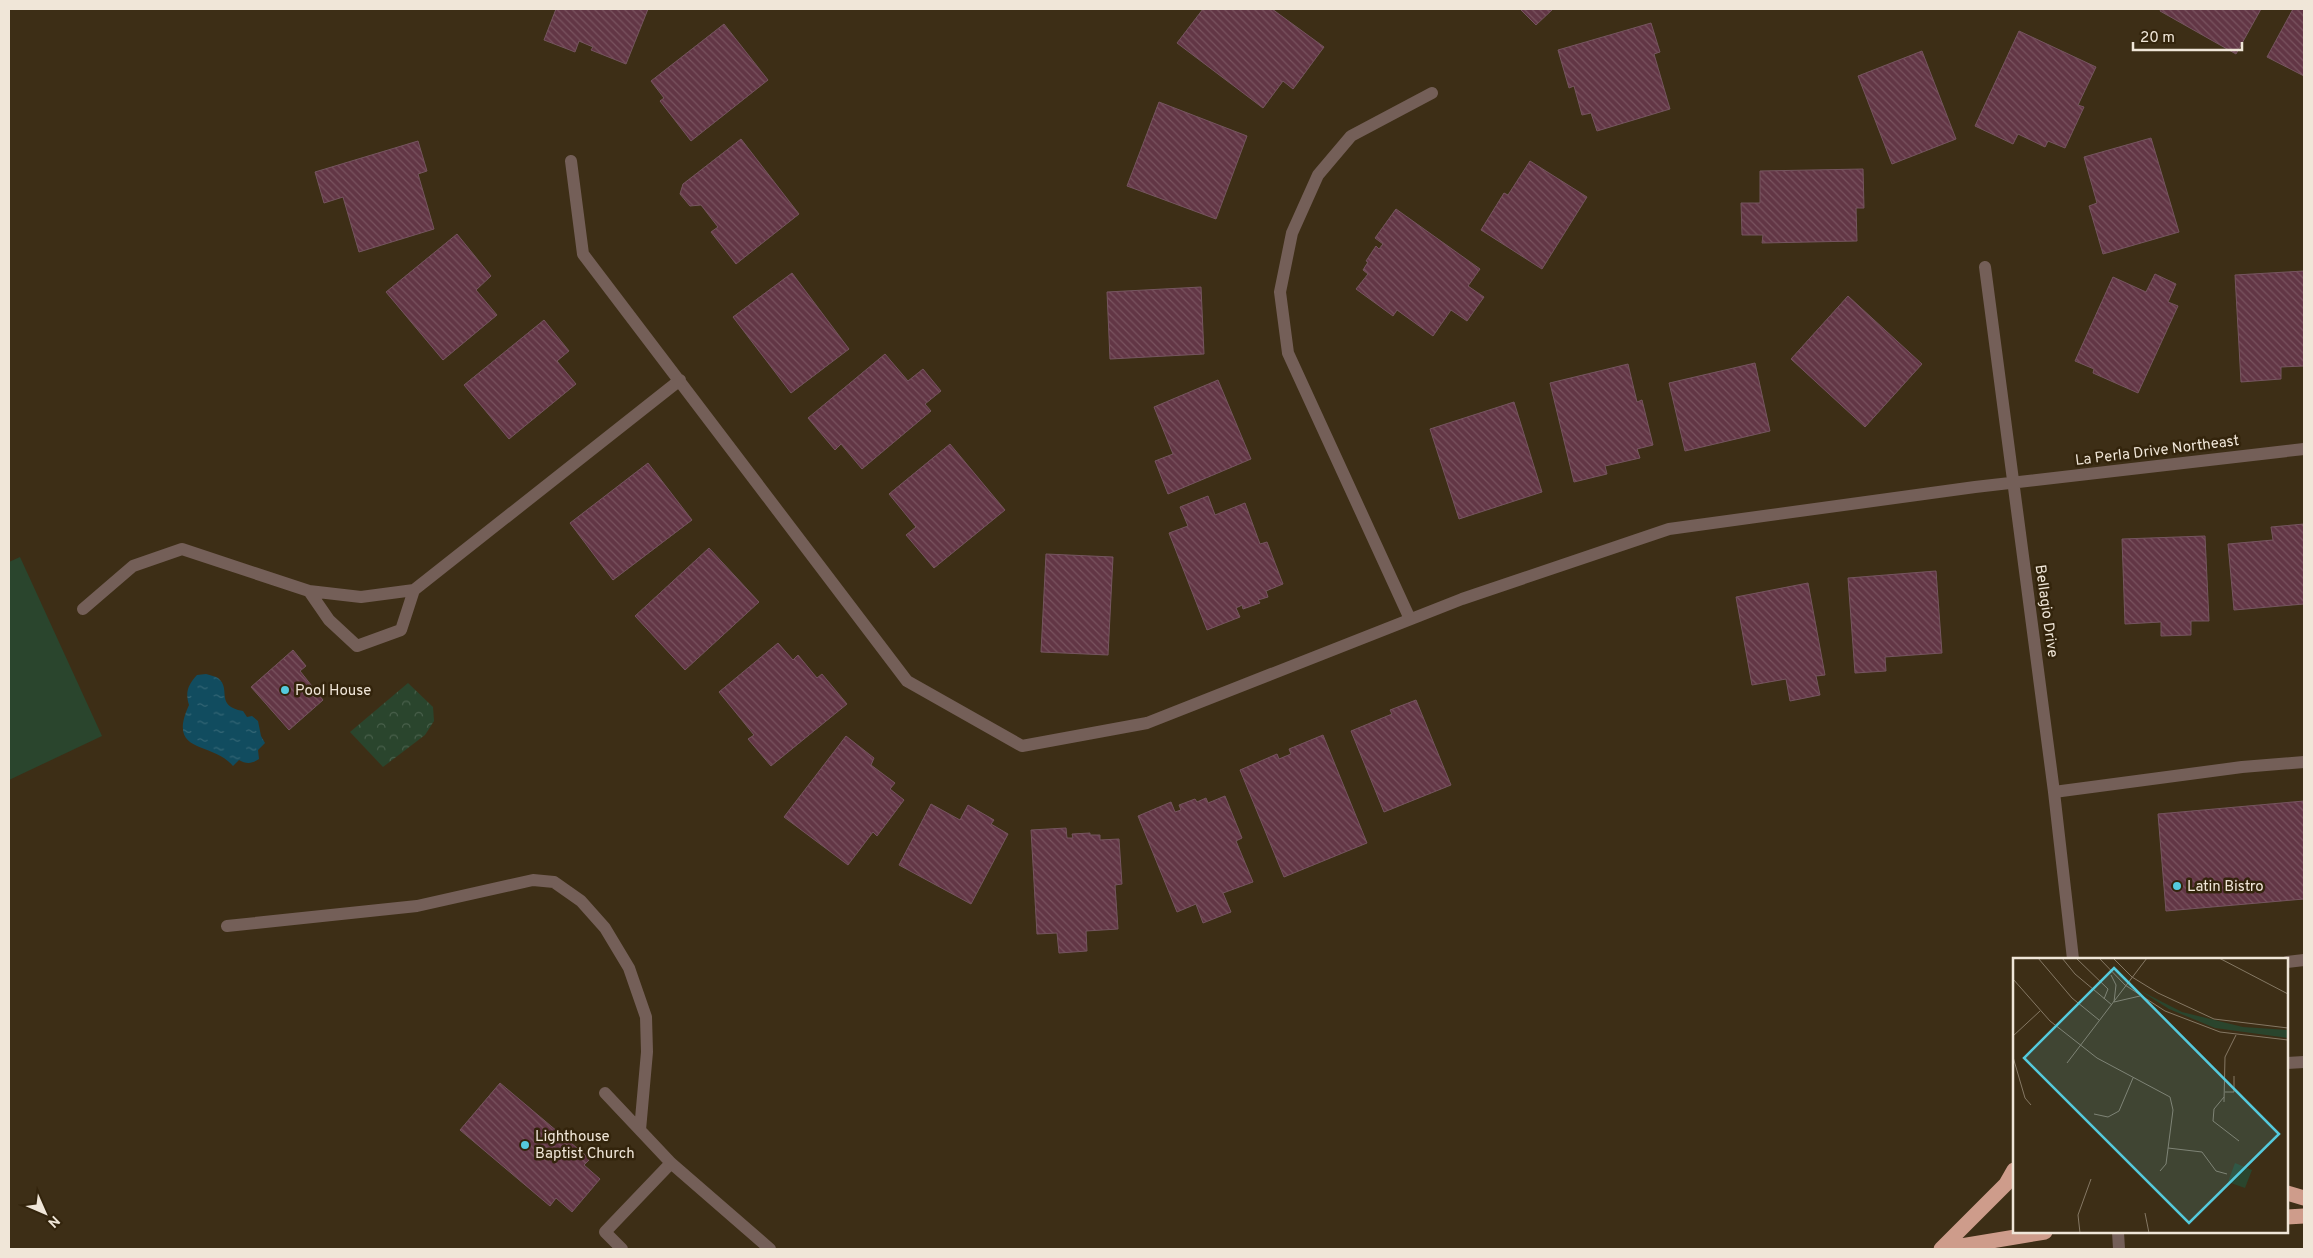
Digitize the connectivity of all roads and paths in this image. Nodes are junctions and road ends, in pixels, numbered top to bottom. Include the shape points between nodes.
1 (1432, 93) dead end
2 (571, 161) dead end
3 (1985, 267) dead end
4 (680, 380) junction
5 (2304, 449) edge
6 (2014, 482) junction
7 (309, 590) junction
8 (414, 590) junction
9 (83, 609) dead end
10 (1410, 619) junction
11 (2304, 762) edge
12 (2054, 792) junction
13 (227, 926) dead end
14 (2073, 958) edge
15 (2304, 960) edge
16 (2288, 962) edge
17 (2304, 1062) edge
18 (2288, 1063) edge
19 (605, 1093) dead end
20 (640, 1130) junction
21 (671, 1163) junction
22 (2013, 1172) edge
23 (2288, 1193) edge
24 (2304, 1198) edge
25 (2304, 1216) edge
26 (2288, 1217) edge
27 (2039, 1233) edge
28 (2118, 1233) edge
29 (622, 1249) edge
30 (770, 1249) edge
31 (1942, 1249) edge
32 (2120, 1249) edge

1 - 10 street via 1351,136 1318,175 1292,233 1280,292 1288,353
2 - 4 street, La Perla Drive Northeast via 583,254
3 - 6 street, Bellagio Drive
4 - 8 street
4 - 10 street, La Perla Drive Northeast via 907,681 1022,746 1147,723
5 - 6 street, La Perla Drive Northeast
6 - 10 street, La Perla Drive Northeast via 1669,529
6 - 12 street, Bellagio Drive
7 - 8 street via 361,597
7 - 8 street via 329,620 357,646 401,630
7 - 9 street via 182,549 134,566
11 - 12 street
12 - 14 street, Bellagio Drive
13 - 20 street via 417,906 532,880 554,882 581,901 605,928 629,968 646,1017 647,1052
15 - 16 street
17 - 18 street
19 - 20 street
20 - 21 street
21 - 29 street via 605,1232
21 - 30 street
22 - 31 highway via 2006,1184
23 - 24 highway
25 - 26 highway
27 - 31 highway
28 - 32 street

